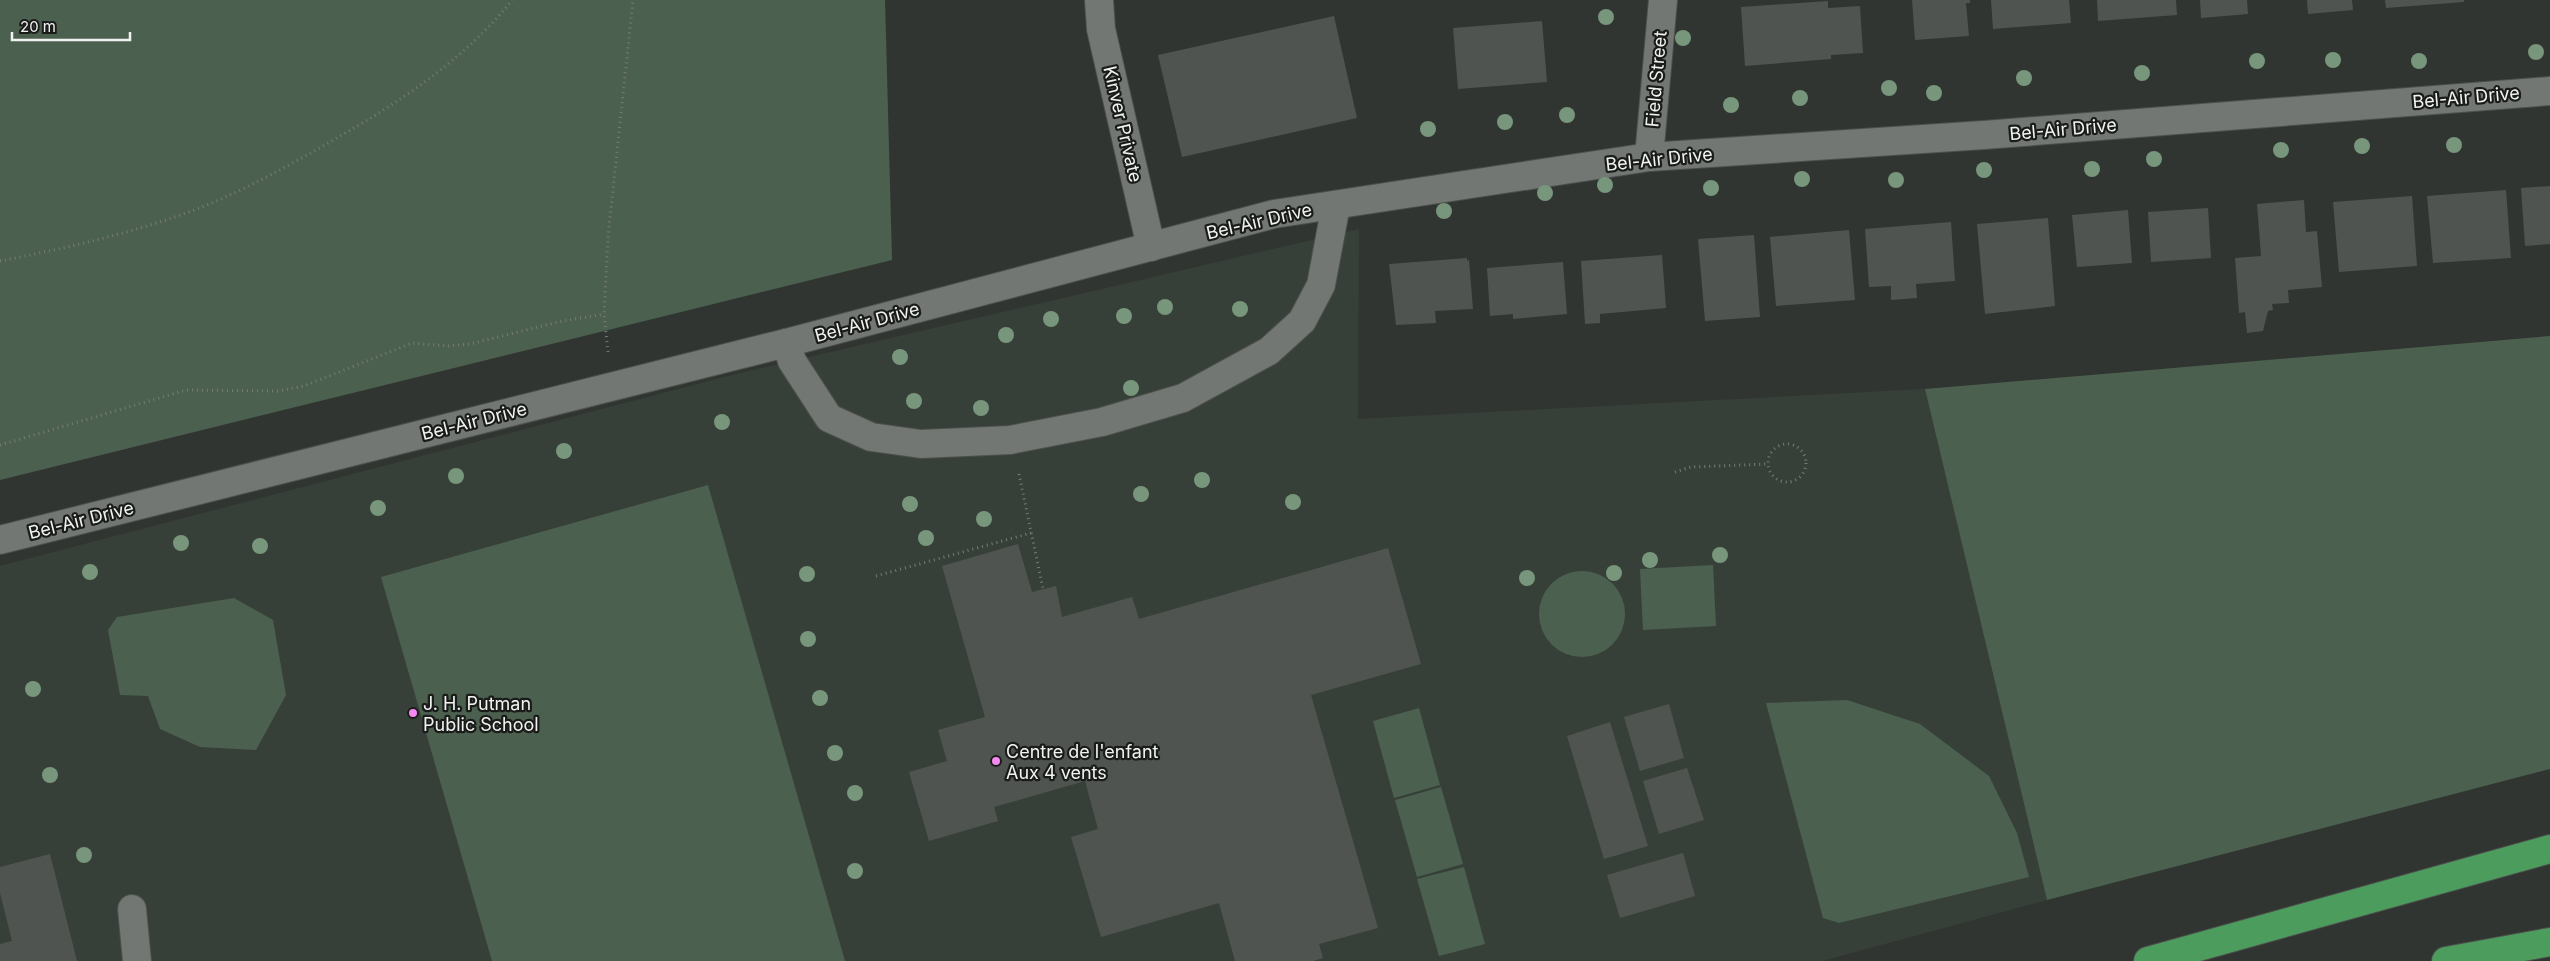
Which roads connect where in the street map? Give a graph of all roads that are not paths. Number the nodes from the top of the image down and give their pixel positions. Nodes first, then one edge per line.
1 (1099, 0) edge
2 (1663, 0) edge
3 (2550, 91) edge
4 (1649, 157) junction
5 (1336, 205) junction
6 (1151, 246) junction
7 (786, 343) junction
8 (0, 540) edge
9 (2550, 849) edge
10 (132, 910) dead end
11 (2550, 942) edge
12 (137, 961) edge
13 (2148, 961) edge
14 (2446, 961) edge

1 - 6 street, Kinver Private
2 - 4 street, Field Street
3 - 4 street, Bel-Air Drive
4 - 5 street, Bel-Air Drive
5 - 6 street, Bel-Air Drive
5 - 7 street
6 - 7 street, Bel-Air Drive
7 - 8 street, Bel-Air Drive
9 - 13 highway
10 - 12 street
11 - 14 highway

